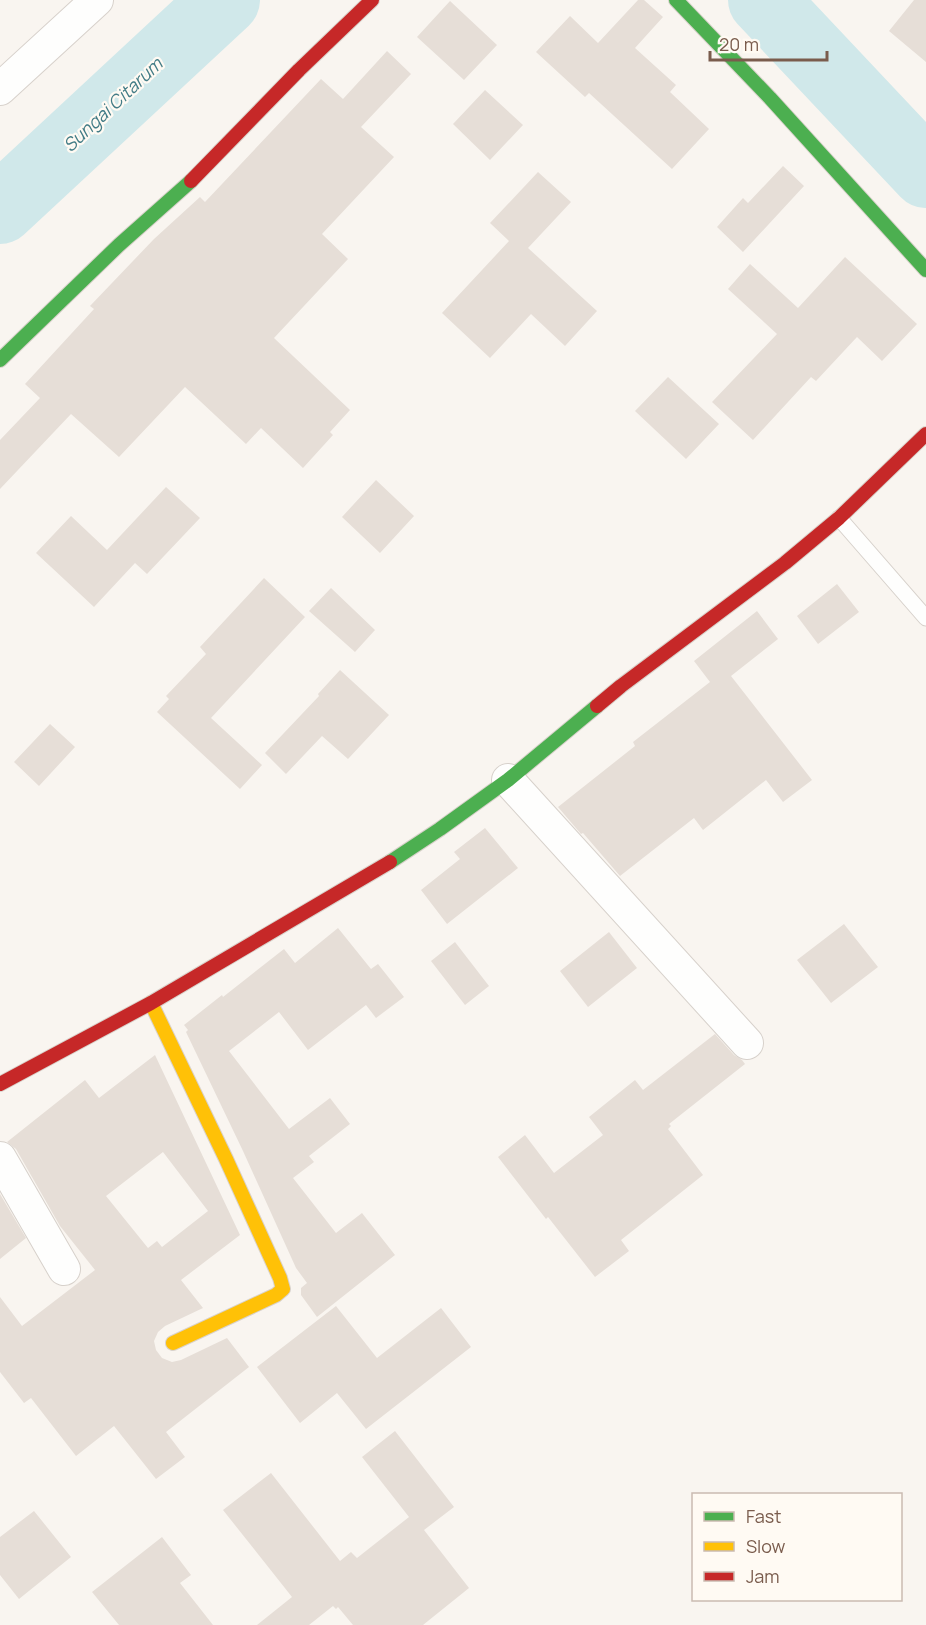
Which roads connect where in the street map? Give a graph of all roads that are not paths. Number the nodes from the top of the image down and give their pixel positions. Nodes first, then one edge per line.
1 (98, 0) edge
2 (372, 0) edge
3 (676, 0) edge
4 (0, 89) edge
5 (926, 270) edge
6 (0, 360) edge
7 (926, 435) edge
8 (839, 518) junction
9 (926, 618) edge
10 (508, 780) junction
11 (151, 1003) junction
12 (747, 1043) dead end
13 (0, 1084) edge
14 (0, 1158) edge
15 (64, 1269) dead end
16 (173, 1343) dead end

1 - 4 street
2 - 6 street
3 - 5 street
7 - 8 street
8 - 9 lane
8 - 10 street
10 - 11 street
10 - 12 street
11 - 13 street
11 - 16 street
14 - 15 street

